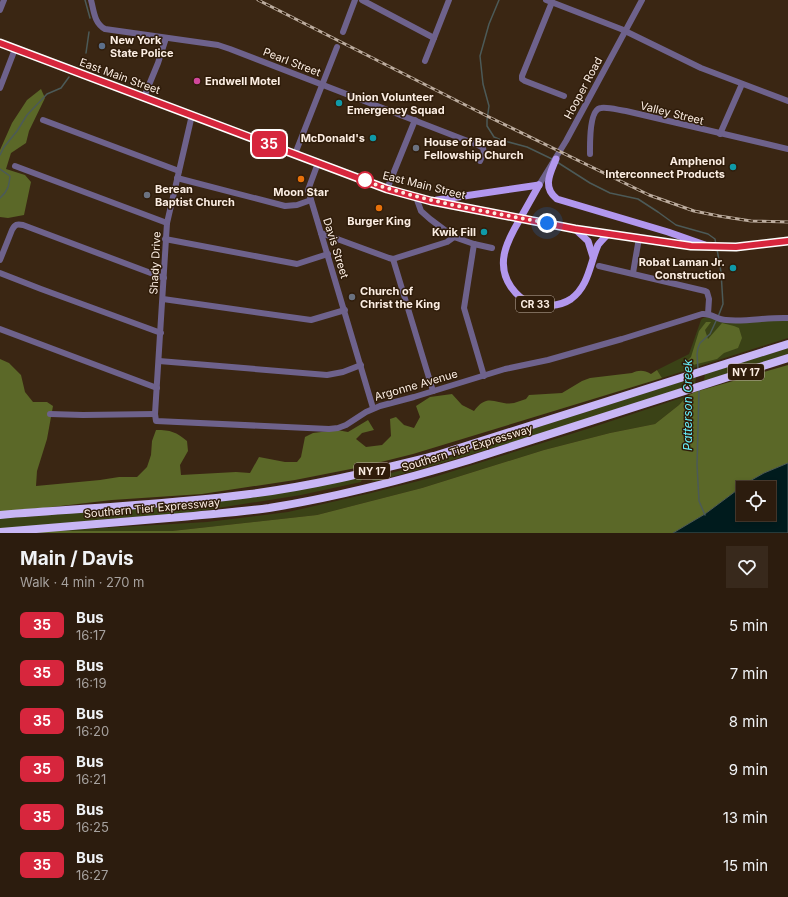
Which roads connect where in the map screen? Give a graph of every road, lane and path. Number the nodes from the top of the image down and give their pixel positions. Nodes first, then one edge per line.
1 (4, 0) edge
2 (91, 0) edge
3 (355, 0) edge
4 (362, 0) edge
5 (449, 0) edge
6 (642, 0) edge
7 (549, 1) edge
8 (0, 10) edge
9 (343, 32) dead end
10 (625, 32) junction
11 (166, 38) junction
12 (434, 38) junction
13 (0, 43) edge
14 (337, 47) dead end
15 (15, 49) junction
16 (425, 61) dead end
17 (323, 84) junction
18 (742, 84) junction
19 (0, 88) edge
20 (564, 96) dead end
21 (144, 97) junction
22 (788, 101) edge
23 (192, 115) junction
24 (43, 120) dead end
25 (415, 120) junction
26 (720, 134) junction
27 (788, 150) edge
28 (295, 154) junction
29 (590, 154) dead end
30 (556, 159) joint
31 (480, 161) dead end
32 (318, 163) junction
33 (15, 166) dead end
34 (179, 171) junction
35 (548, 175) junction
36 (177, 178) junction
37 (539, 184) junction
38 (387, 189) junction
39 (416, 197) junction
40 (311, 200) junction
41 (431, 201) junction
42 (167, 223) junction
43 (575, 229) junction
44 (322, 233) junction
45 (608, 234) junction
46 (454, 237) junction
47 (639, 238) junction
48 (165, 239) junction
49 (788, 241) edge
50 (474, 244) junction
51 (710, 247) junction
52 (492, 248) dead end
53 (328, 254) junction
54 (593, 257) junction
55 (393, 259) junction
56 (0, 260) edge
57 (599, 266) dead end
58 (0, 273) edge
59 (633, 273) junction
60 (164, 278) junction
61 (163, 299) junction
62 (345, 310) junction
63 (708, 314) junction
64 (788, 318) edge
65 (0, 329) edge
66 (161, 333) junction
67 (788, 344) edge
68 (788, 358) edge
69 (159, 360) junction
70 (361, 365) junction
71 (484, 376) junction
72 (157, 388) junction
73 (433, 391) junction
74 (374, 408) junction
75 (50, 414) dead end
76 (155, 414) junction
77 (0, 515) edge
78 (0, 532) edge

1 - 8 street
2 - 11 street, Pearl Street
3 - 9 street
4 - 12 street
5 - 12 street
6 - 10 street, Hooper Road
7 - 10 street
7 - 20 street
10 - 18 street
10 - 30 street, Hooper Road
11 - 17 street, Pearl Street
11 - 21 street
12 - 16 street
13 - 15 main road, East Main Street
14 - 17 street
15 - 19 street
15 - 21 main road, East Main Street
17 - 25 street, Pearl Street
17 - 28 street
18 - 22 street
18 - 26 street
21 - 23 main road, East Main Street
23 - 28 main road, East Main Street
23 - 34 street, Shady Drive
24 - 34 street
25 - 31 street, Pearl Street
25 - 38 street
26 - 27 street, Valley Street
26 - 29 street, Valley Street
28 - 32 main road, East Main Street
30 - 35 main road
32 - 38 main road, East Main Street
32 - 40 street, Davis Street
33 - 42 street
34 - 36 street, Shady Drive
35 - 37 street
35 - 51 main road
36 - 40 street
36 - 42 street, Shady Drive
37 - 41 main road
37 - 54 main road, CR 33
38 - 39 main road, East Main Street
39 - 41 main road, East Main Street
39 - 46 street
40 - 44 street, Davis Street
41 - 43 main road, East Main Street
42 - 48 street, Shady Drive
43 - 45 main road, East Main Street
43 - 54 main road
44 - 53 street, Davis Street
44 - 55 street
45 - 47 main road, East Main Street
45 - 54 main road, CR 33
46 - 50 street
46 - 55 street
47 - 51 main road, East Main Street
47 - 59 street
48 - 53 street
48 - 60 street, Shady Drive
49 - 51 main road, East Main Street
50 - 52 street
50 - 71 street
53 - 62 street, Davis Street
55 - 73 street
56 - 60 street
57 - 59 street
58 - 66 street
59 - 63 street
60 - 61 street, Shady Drive
61 - 62 street
61 - 66 street, Shady Drive
62 - 70 street, Davis Street
63 - 64 street, Argonne Avenue
63 - 71 street, Argonne Avenue
65 - 72 street
66 - 69 street, Shady Drive
67 - 77 highway, Southern Tier Expressway / NY 17
68 - 78 highway, Southern Tier Expressway / NY 17
69 - 70 street
69 - 72 street, Shady Drive
70 - 74 street, Davis Street
71 - 73 street, Argonne Avenue
72 - 76 street, Shady Drive
73 - 74 street, Argonne Avenue
74 - 76 street, Argonne Avenue
75 - 76 street, Argonne Avenue

